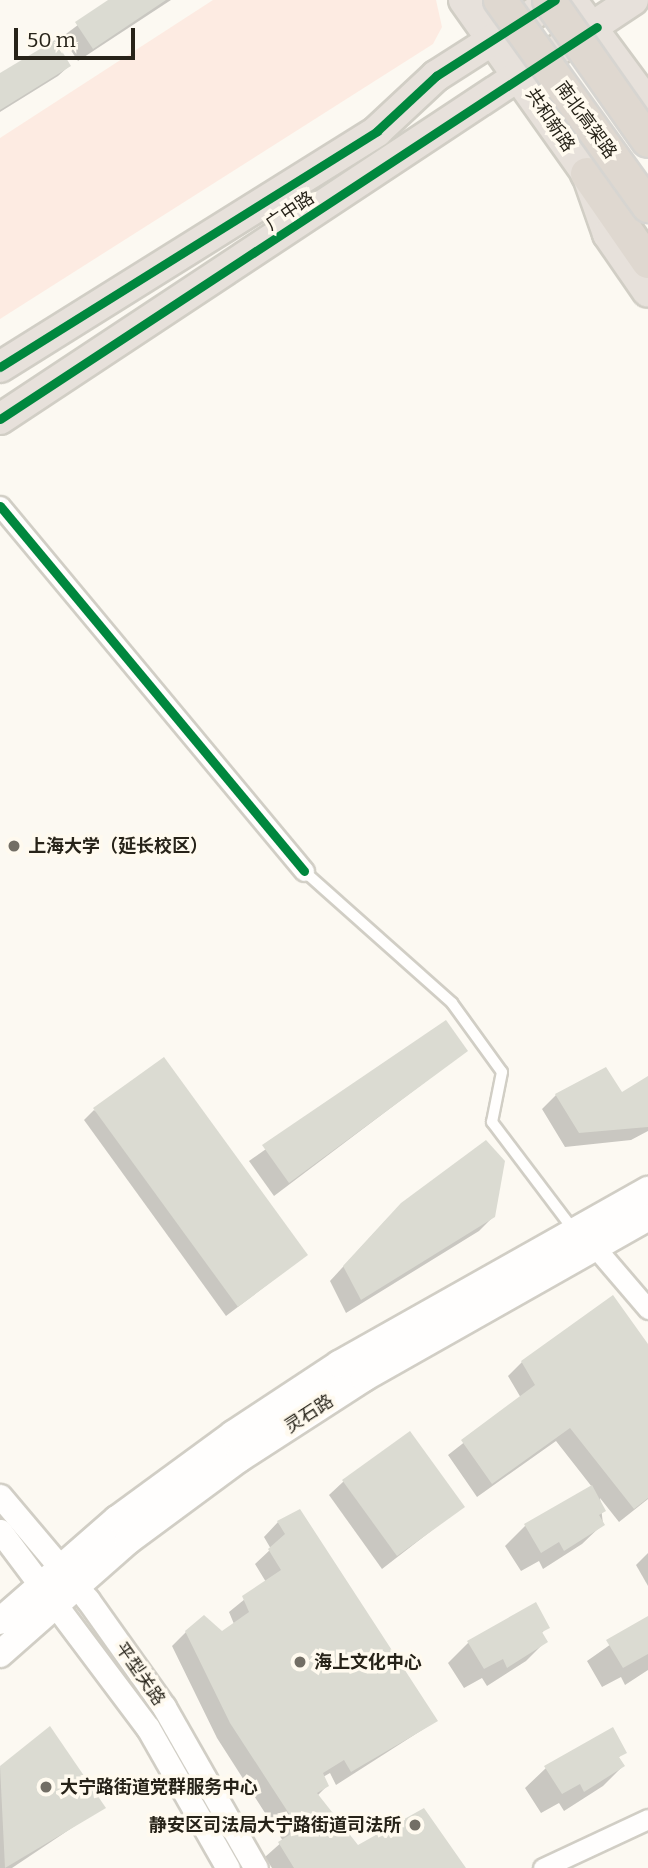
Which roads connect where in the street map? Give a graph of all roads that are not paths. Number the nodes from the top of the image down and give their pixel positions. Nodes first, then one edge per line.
1 (464, 0) edge
2 (500, 0) edge
3 (549, 0) edge
4 (555, 0) edge
5 (571, 0) edge
6 (633, 0) edge
7 (597, 27) junction
8 (493, 41) junction
9 (520, 76) junction
10 (648, 104) edge
11 (648, 141) edge
12 (587, 174) junction
13 (648, 206) edge
14 (648, 237) edge
15 (648, 262) edge
16 (648, 292) edge
17 (0, 367) edge
18 (0, 419) edge
19 (0, 506) edge
20 (304, 872) joint
21 (648, 1189) edge
22 (648, 1217) edge
23 (584, 1238) junction
24 (648, 1309) edge
25 (0, 1496) edge
26 (0, 1531) edge
27 (59, 1584) junction
28 (0, 1621) edge
29 (0, 1654) edge
30 (648, 1819) edge
31 (228, 1868) edge
32 (256, 1868) edge
33 (543, 1868) edge

1 - 8 main road, 共和新路
2 - 13 highway, 南北高架路, bridge
3 - 11 highway, bridge
4 - 8 main road, 广中路
5 - 7 main road
6 - 7 main road, 广中路
7 - 9 main road, 广中路
7 - 10 main road
8 - 9 main road, 共和新路
8 - 17 main road, 广中路
9 - 12 main road, 共和新路
9 - 18 main road, 广中路
12 - 14 main road, 共和新路
12 - 15 highway
12 - 16 main road, 共和新路
19 - 20 street
20 - 23 lane
21 - 23 main road, 灵石路
22 - 23 main road, 灵石路
23 - 24 street
23 - 27 main road, 灵石路
25 - 27 street, 平型关路
26 - 27 street, 平型关路
27 - 28 main road, 灵石路
27 - 29 main road, 灵石路
27 - 31 street, 平型关路
27 - 32 street, 平型关路
30 - 33 street

